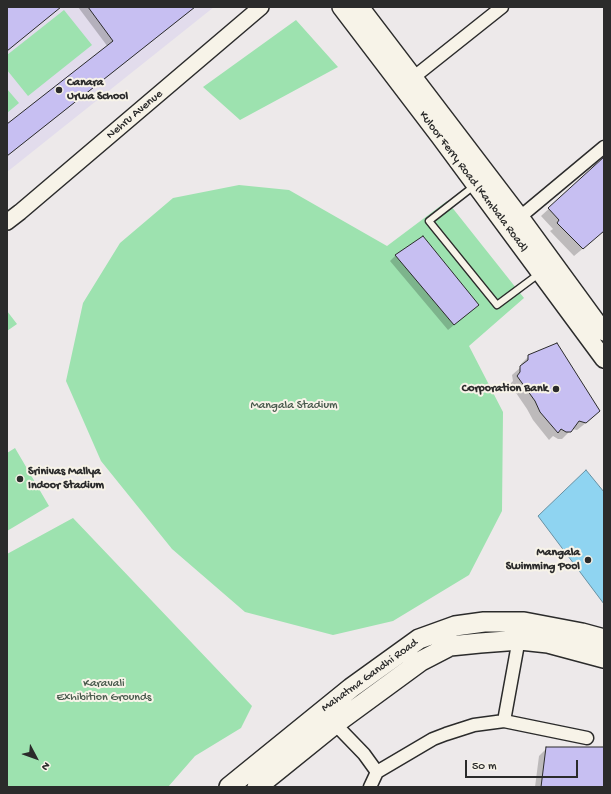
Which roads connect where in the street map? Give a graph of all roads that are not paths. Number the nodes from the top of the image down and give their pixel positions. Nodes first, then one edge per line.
1 (261, 7) edge
2 (341, 7) edge
3 (360, 7) edge
4 (502, 7) edge
5 (414, 76) junction
6 (604, 148) edge
7 (475, 185) junction
8 (520, 217) junction
9 (7, 222) edge
10 (540, 273) junction
11 (604, 332) edge
12 (604, 359) edge
13 (521, 631) junction
14 (604, 639) edge
15 (604, 658) edge
16 (504, 720) junction
17 (335, 724) junction
18 (587, 738) dead end
19 (377, 772) junction
20 (229, 787) edge
21 (257, 787) edge
22 (370, 787) edge

1 - 9 street, Nehru Avenue
2 - 7 main road, Kuloor Ferry Road (Kambala Road)
3 - 5 main road, Kuloor Ferry Road (Kambala Road)
4 - 5 street
5 - 8 main road, Kuloor Ferry Road (Kambala Road)
6 - 8 street
7 - 10 main road, Kuloor Ferry Road (Kambala Road)
7 - 10 lane
8 - 11 main road, Kuloor Ferry Road (Kambala Road)
10 - 12 main road, Kuloor Ferry Road (Kambala Road)
13 - 14 main road, Mahatma Gandhi Road
13 - 15 main road, Mahatma Gandhi Road
13 - 16 street
13 - 17 main road, Mahatma Gandhi Road
13 - 20 main road, Mahatma Gandhi Road
16 - 18 street
16 - 19 street
17 - 19 street
17 - 21 main road, Mahatma Gandhi Road
19 - 22 street

